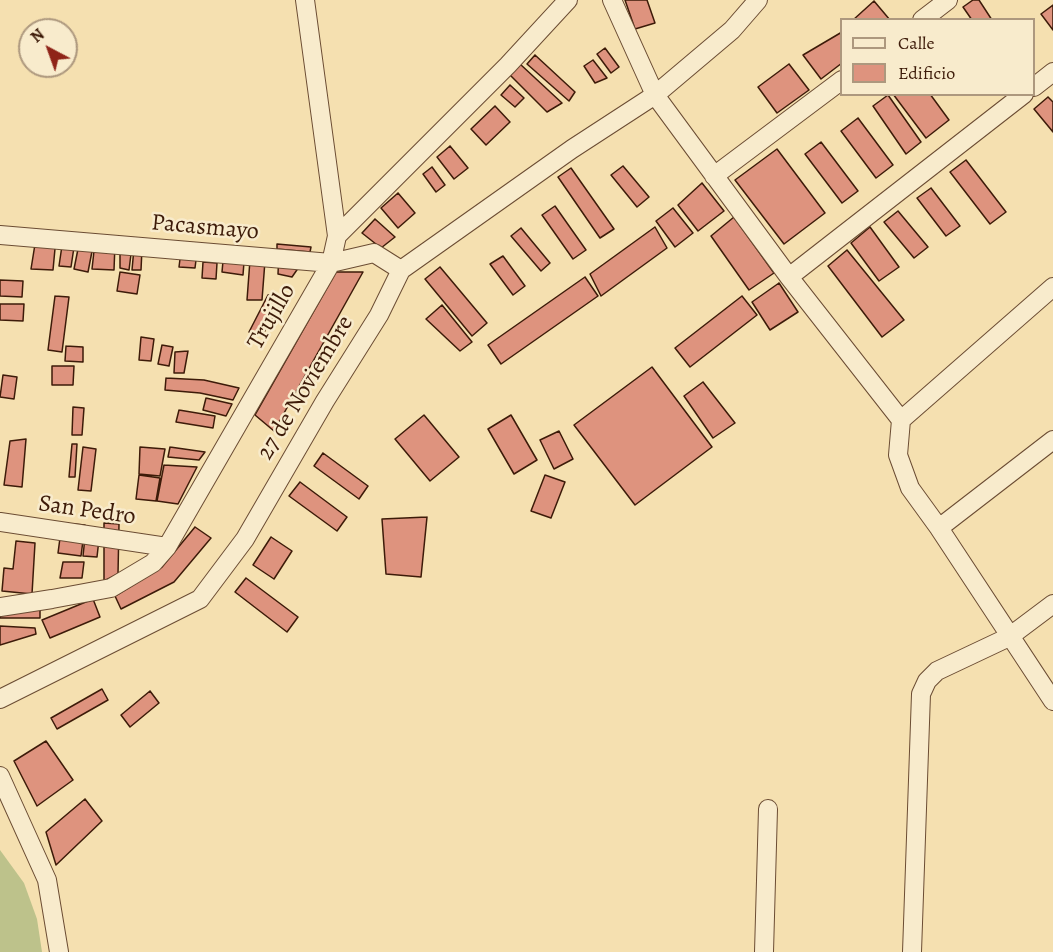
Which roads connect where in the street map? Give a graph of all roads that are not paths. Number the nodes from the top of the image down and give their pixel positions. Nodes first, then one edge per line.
1 (305, 0) edge
2 (568, 0) edge
3 (612, 0) edge
4 (758, 0) edge
5 (948, 0) edge
6 (925, 18) edge
7 (1053, 72) edge
8 (840, 82) edge
9 (1035, 86) edge
10 (655, 95) junction
11 (1021, 96) edge
12 (714, 176) junction
13 (0, 235) edge
14 (337, 236) junction
15 (331, 263) junction
16 (401, 270) junction
17 (789, 277) junction
18 (1053, 287) edge
19 (901, 420) junction
20 (1053, 440) edge
21 (0, 522) edge
22 (939, 528) junction
23 (167, 547) junction
24 (1053, 604) edge
25 (0, 607) edge
26 (1009, 637) junction
27 (0, 699) edge
28 (1053, 701) edge
29 (0, 776) edge
30 (768, 809) dead end
31 (58, 952) edge
32 (764, 952) edge
33 (912, 952) edge

1 - 14 street
2 - 14 street
3 - 10 street
4 - 10 street, 27 de Noviembre
5 - 6 street
7 - 9 street
8 - 12 street
10 - 12 street
10 - 16 street, 27 de Noviembre
11 - 17 street
12 - 17 street
13 - 15 street, Pacasmayo
14 - 15 street, Trujillo
15 - 16 street, Pacasmayo
15 - 23 street, Trujillo
16 - 27 street, 27 de Noviembre
17 - 19 street
18 - 19 street
19 - 22 street
20 - 22 street
21 - 23 street, San Pedro
22 - 26 street
23 - 25 street, Trujillo
24 - 26 street
26 - 28 street
26 - 33 street
29 - 31 street
30 - 32 street

